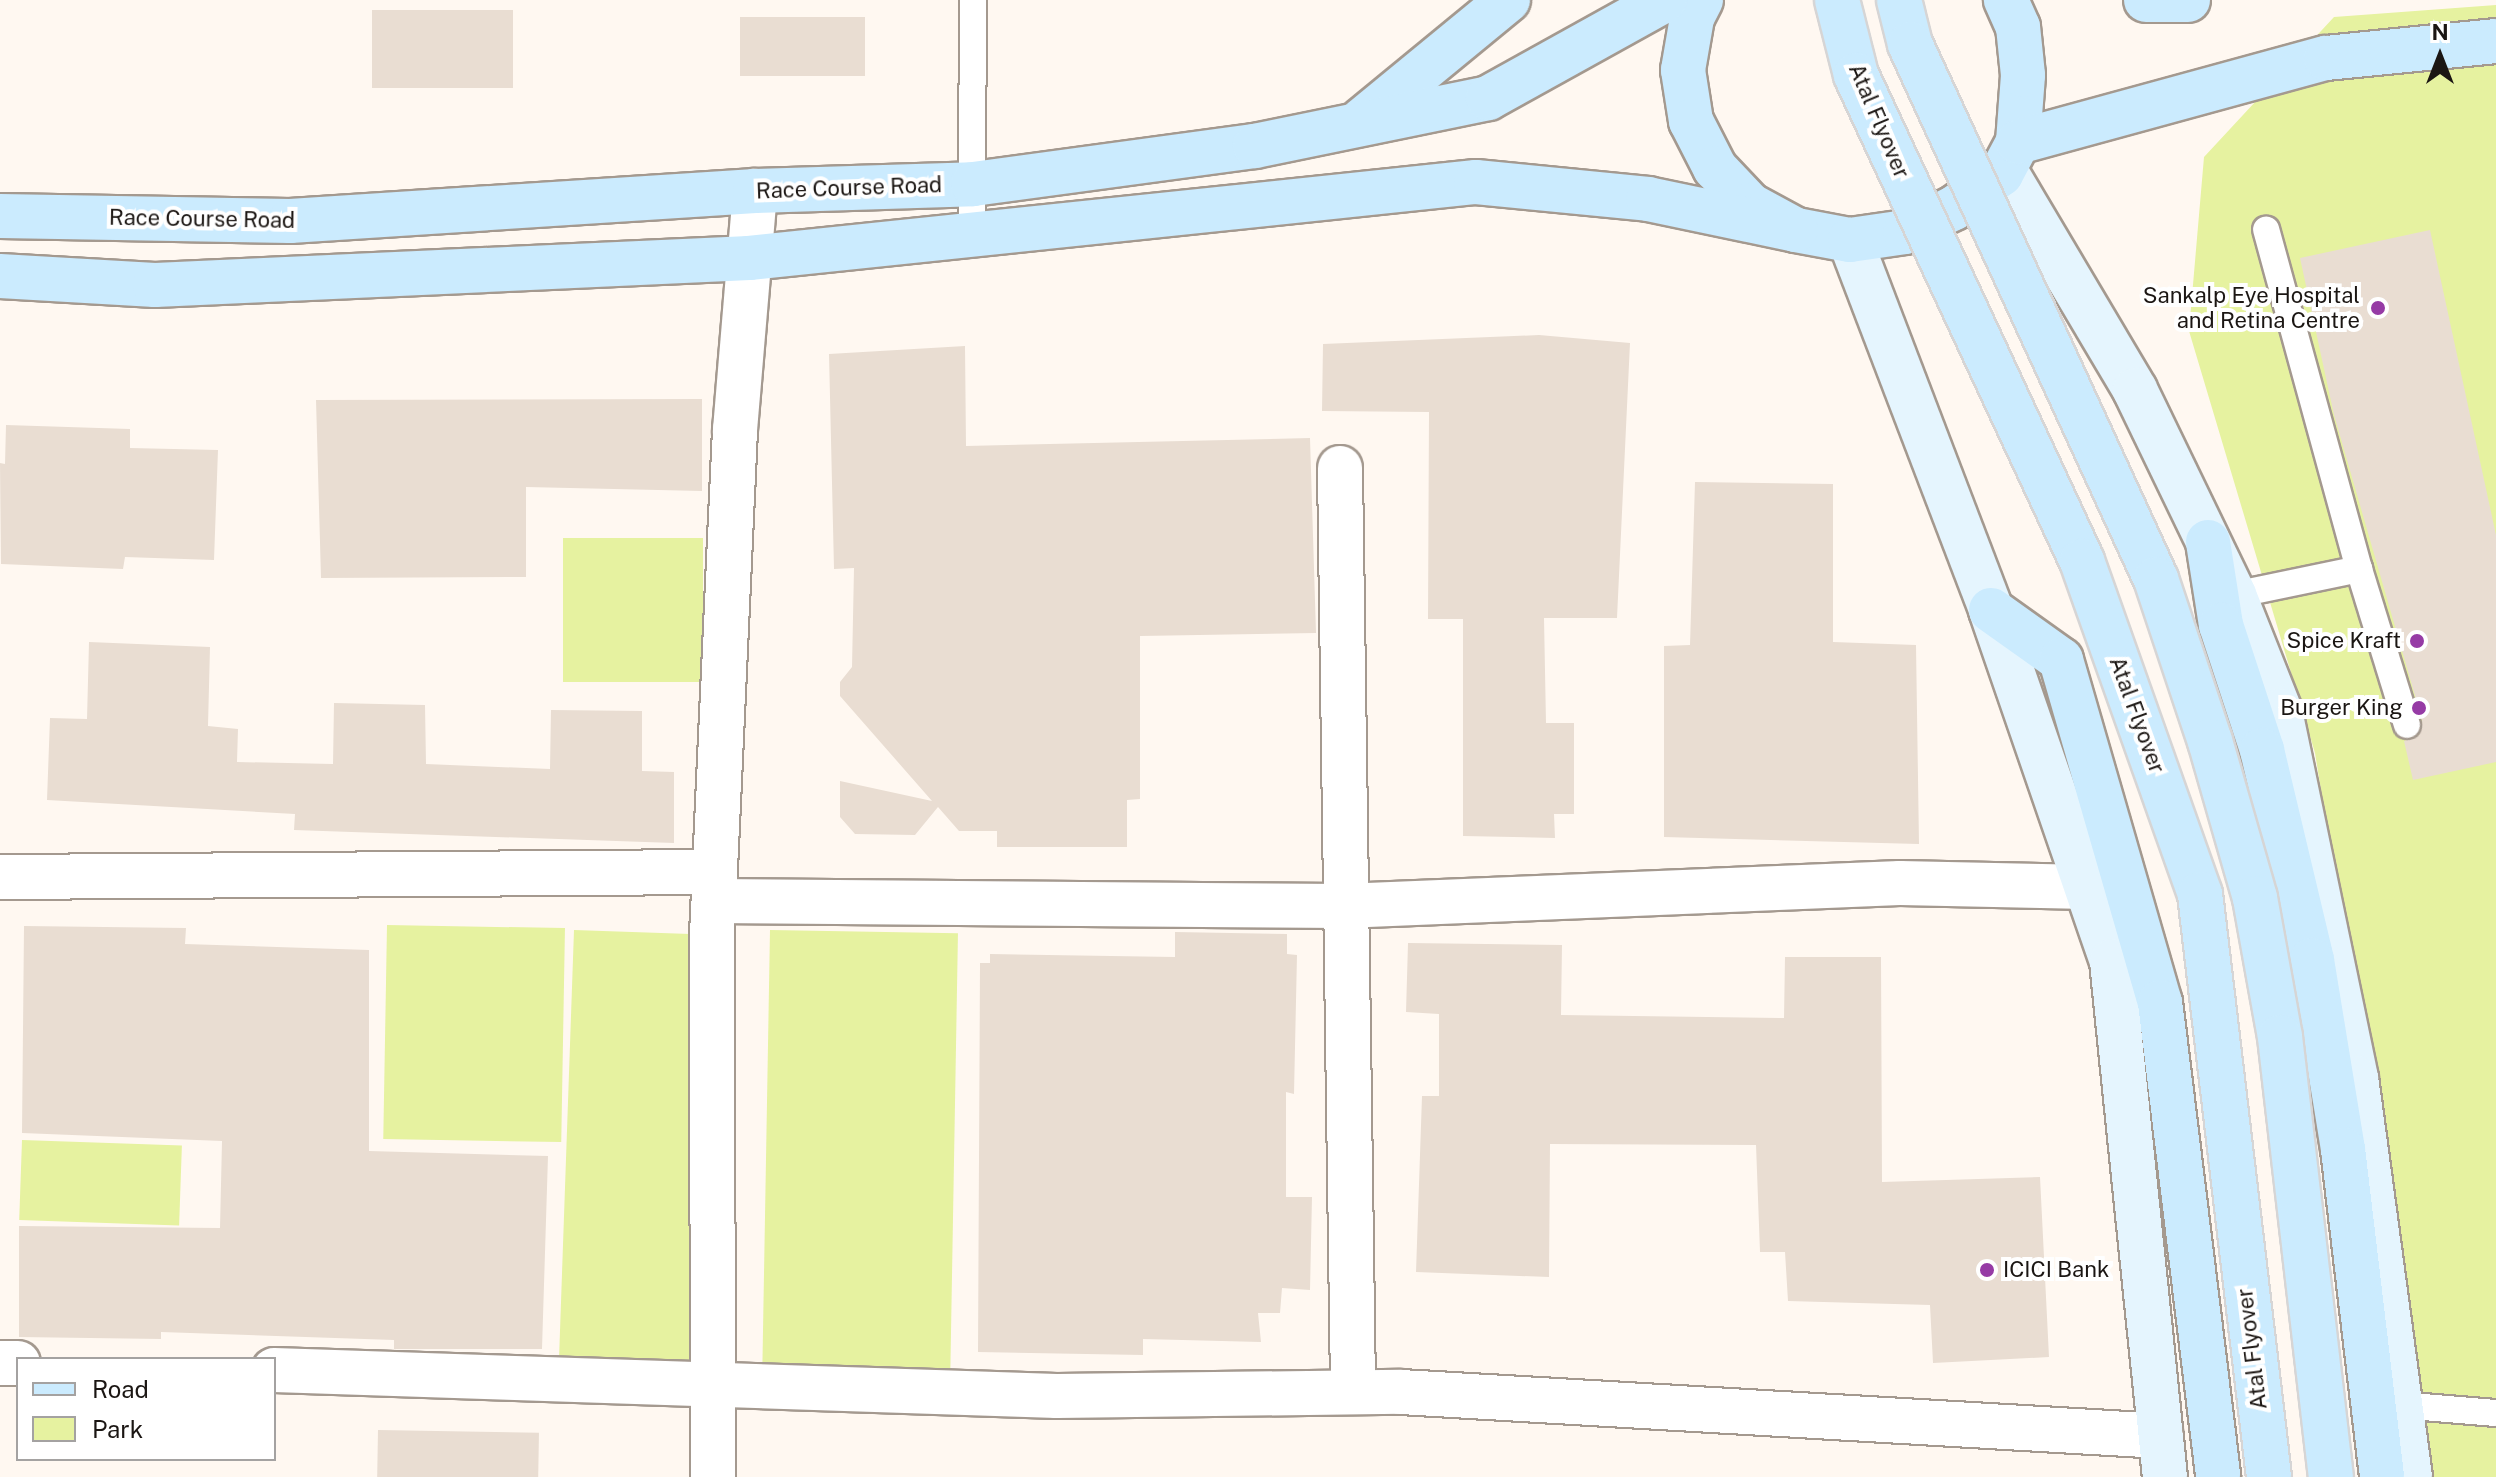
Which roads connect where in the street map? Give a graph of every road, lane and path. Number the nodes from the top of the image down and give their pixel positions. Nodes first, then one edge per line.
1 (973, 0) edge
2 (1508, 0) edge
3 (1665, 0) edge
4 (1701, 0) edge
5 (1837, 0) edge
6 (1899, 0) edge
7 (2006, 0) edge
8 (2146, 0) edge
9 (2188, 0) edge
10 (2496, 41) edge
11 (1357, 124) junction
12 (2011, 156) junction
13 (973, 184) junction
14 (755, 191) junction
15 (0, 216) edge
16 (2266, 229) dead end
17 (1796, 230) junction
18 (972, 234) junction
19 (1850, 240) junction
20 (749, 258) junction
21 (0, 276) edge
22 (1340, 468) dead end
23 (2208, 542) junction
24 (2359, 569) junction
25 (2234, 595) junction
26 (1991, 610) junction
27 (2407, 725) dead end
28 (0, 877) edge
29 (714, 886) junction
30 (2088, 887) junction
31 (1343, 906) junction
32 (276, 1370) edge
33 (714, 1381) junction
34 (1353, 1392) junction
35 (2400, 1405) junction
36 (2496, 1413) edge
37 (2163, 1456) edge
38 (713, 1477) edge
39 (2218, 1477) edge
40 (2269, 1477) edge
41 (2331, 1477) edge
42 (2382, 1477) edge
43 (2410, 1477) edge

1 - 13 lane
2 - 11 main road
3 - 11 main road, Race Course Road
4 - 17 main road
5 - 40 main road, Atal Flyover, bridge
6 - 41 main road, bridge
7 - 12 main road
8 - 9 main road
10 - 12 main road
11 - 13 main road, Race Course Road
12 - 19 main road
12 - 23 street
13 - 14 main road, Race Course Road
13 - 18 lane
14 - 15 main road, Race Course Road
14 - 20 street
16 - 24 lane
17 - 18 main road
17 - 19 main road
18 - 20 main road
19 - 26 street
20 - 21 main road
20 - 29 street
22 - 31 street
23 - 25 street
23 - 42 main road
24 - 25 lane
24 - 27 lane
25 - 35 street
26 - 30 street
26 - 39 main road
28 - 29 street
29 - 31 street
29 - 33 street
30 - 31 street
30 - 37 street
31 - 34 street
32 - 33 street
33 - 34 street
33 - 38 street
34 - 37 street
35 - 36 lane
35 - 43 street

